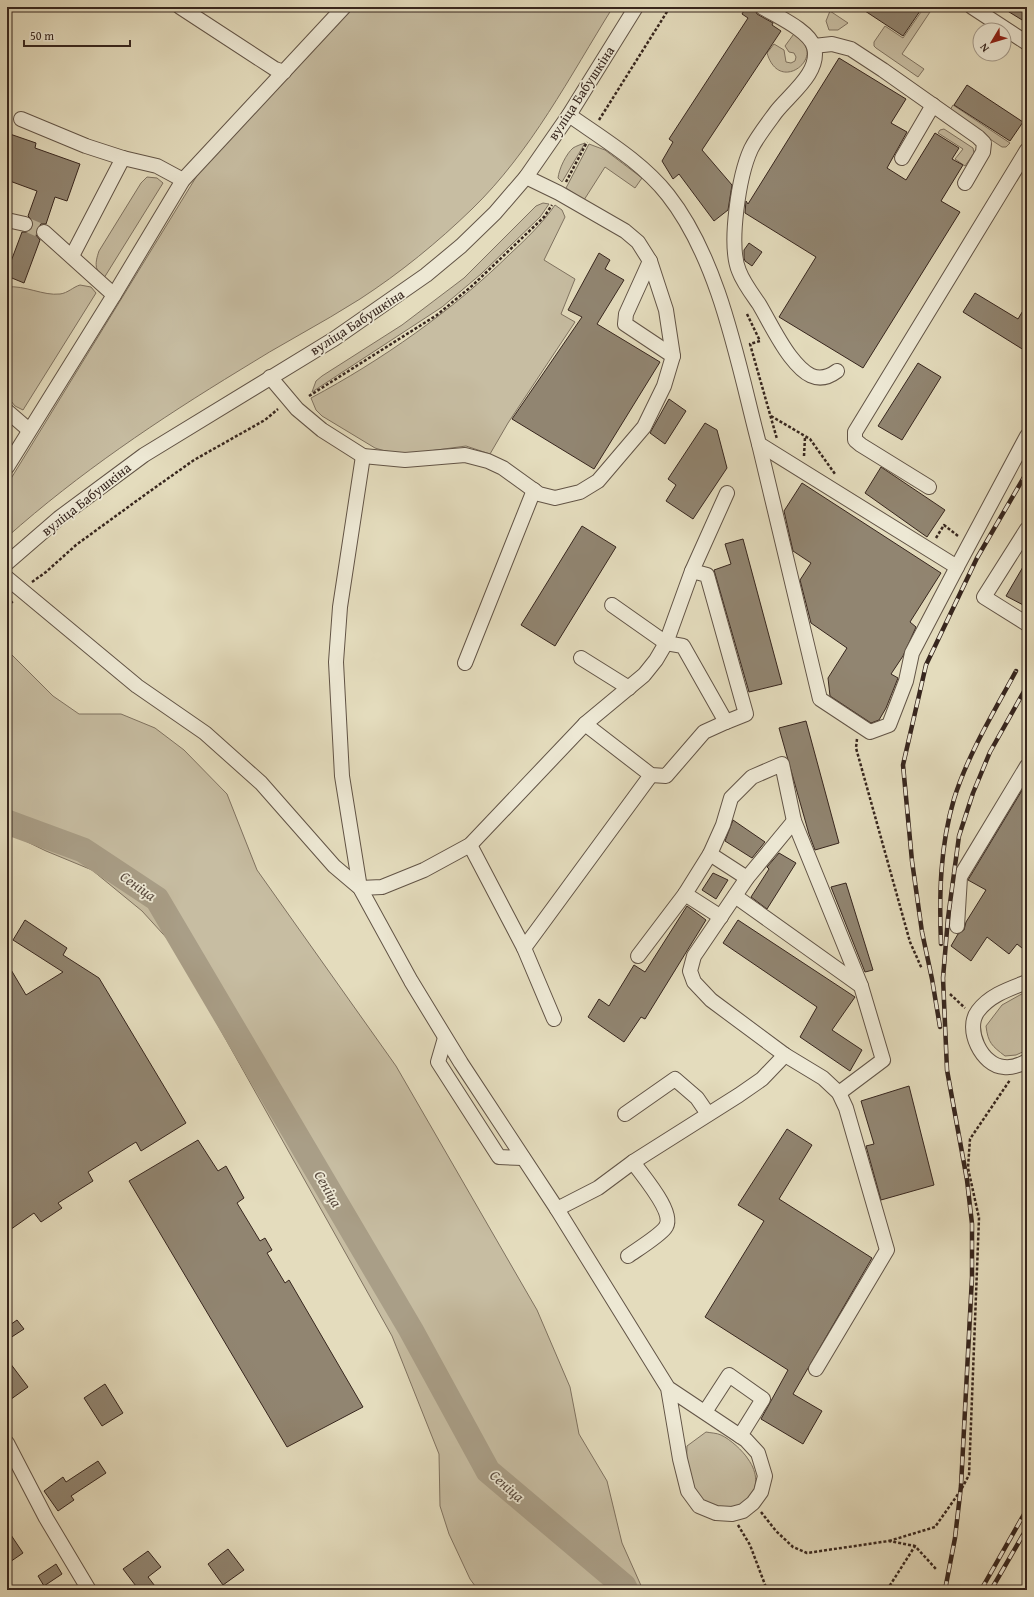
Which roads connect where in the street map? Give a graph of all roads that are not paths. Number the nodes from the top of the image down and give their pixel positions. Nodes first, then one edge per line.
1 (180, 7) edge
2 (344, 7) edge
3 (636, 7) edge
4 (762, 7) edge
5 (972, 7) edge
6 (1027, 43) edge
7 (814, 46) junction
8 (284, 72) junction
9 (933, 105) junction
10 (569, 115) junction
11 (21, 119) dead end
12 (1027, 150) edge
13 (123, 158) junction
14 (902, 158) dead end
15 (526, 177) junction
16 (183, 180) junction
17 (965, 184) dead end
18 (7, 220) edge
19 (25, 224) tunnel mouth
20 (44, 232) tunnel mouth
21 (72, 256) junction
22 (650, 261) junction
23 (114, 295) junction
24 (673, 356) junction
25 (837, 371) dead end
26 (270, 378) junction
27 (7, 411) edge
28 (29, 430) junction
29 (1027, 436) edge
30 (759, 444) junction
31 (363, 456) junction
32 (7, 467) edge
33 (929, 487) dead end
34 (534, 490) junction
35 (728, 494) dead end
36 (1027, 529) edge
37 (7, 563) edge
38 (957, 567) junction
39 (692, 571) junction
40 (7, 578) edge
41 (612, 605) dead end
42 (1027, 624) edge
43 (666, 643) junction
44 (581, 658) dead end
45 (465, 663) dead end
46 (629, 688) junction
47 (726, 722) junction
48 (585, 724) junction
49 (1027, 766) edge
50 (651, 775) junction
51 (794, 821) junction
52 (470, 845) junction
53 (710, 854) junction
54 (747, 878) junction
55 (360, 888) junction
56 (685, 894) junction
57 (735, 896) junction
58 (721, 917) junction
59 (957, 926) dead end
60 (524, 948) junction
61 (638, 956) dead end
62 (1027, 982) edge
63 (861, 986) junction
64 (554, 1019) dead end
65 (445, 1038) junction
66 (785, 1055) junction
67 (1023, 1063) edge
68 (839, 1093) junction
69 (625, 1114) dead end
70 (708, 1114) junction
71 (523, 1158) junction
72 (633, 1162) junction
73 (558, 1209) junction
74 (628, 1256) dead end
75 (816, 1369) dead end
76 (668, 1388) junction
77 (705, 1412) junction
78 (740, 1436) junction
79 (7, 1443) edge
80 (89, 1590) edge

1 - 8 street
2 - 8 street
3 - 10 street, вуліца Бабушкіна
4 - 7 street
5 - 6 street
7 - 9 street
7 - 25 street
8 - 16 street
9 - 14 street
9 - 17 street
10 - 15 street, вуліца Бабушкіна
10 - 30 street
11 - 13 street
12 - 33 street
13 - 16 street
13 - 21 street
15 - 22 street
15 - 26 street, вуліца Бабушкіна
16 - 23 street
18 - 19 street
20 - 21 street
21 - 23 street
22 - 24 street
22 - 24 street
23 - 28 street
24 - 34 street
26 - 31 street
26 - 37 street, вуліца Бабушкіна
27 - 28 street
28 - 32 street
29 - 38 street
30 - 38 street
30 - 38 street
31 - 34 street
31 - 55 street
34 - 45 street
35 - 39 street
36 - 42 street
39 - 43 street
39 - 47 street
40 - 55 street
41 - 43 street
43 - 46 street
43 - 47 street
44 - 46 street
46 - 48 street
47 - 50 street
48 - 50 street
48 - 52 street
49 - 59 street
50 - 60 street
51 - 53 street
51 - 54 street
51 - 63 street
52 - 55 street
52 - 60 street
53 - 54 street
53 - 56 street
54 - 57 street
55 - 65 street
56 - 58 street
56 - 61 street
57 - 58 street
57 - 63 street
58 - 66 street
60 - 64 street
62 - 67 street
63 - 68 street
65 - 71 street
65 - 71 street
66 - 68 street
66 - 70 street
68 - 75 street
69 - 70 street
70 - 72 street
71 - 73 street
72 - 73 street
72 - 74 street
73 - 76 street
76 - 77 street
76 - 78 street
77 - 78 street
77 - 78 street
79 - 80 street

